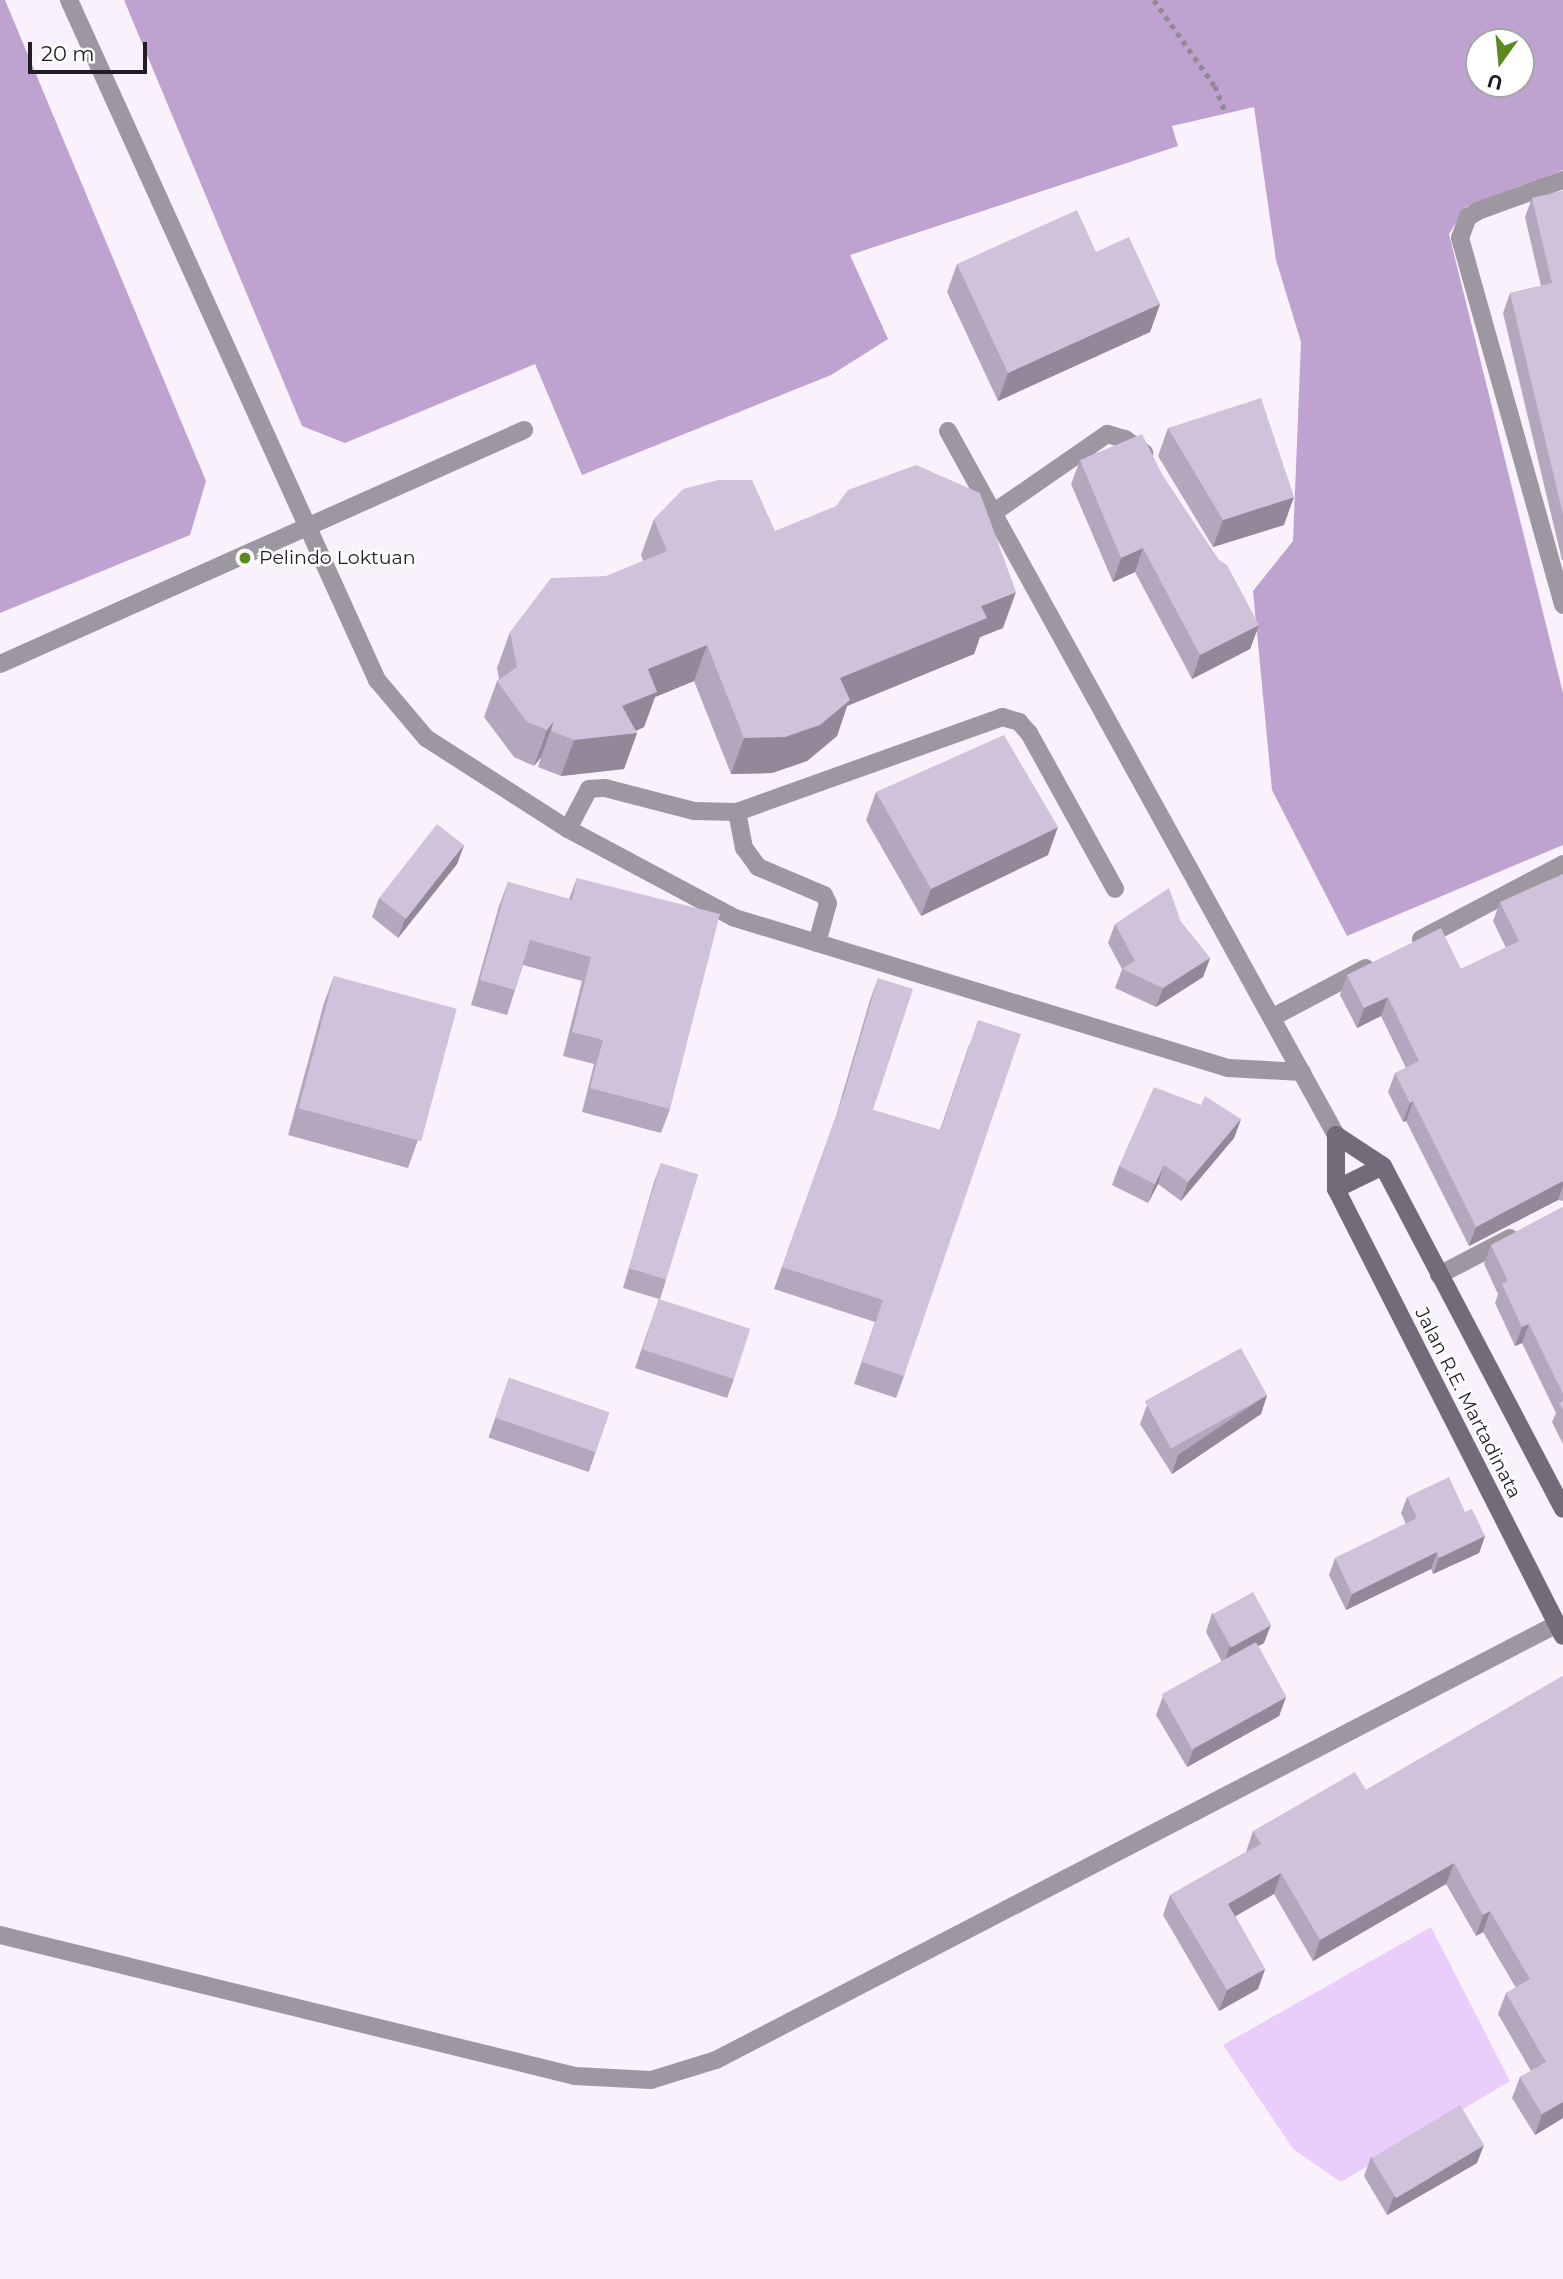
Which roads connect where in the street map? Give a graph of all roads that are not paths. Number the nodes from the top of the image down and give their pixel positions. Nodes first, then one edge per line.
1 (68, 0) edge
2 (1563, 180) edge
3 (524, 430) dead end
4 (948, 431) dead end
5 (1153, 471) edge
6 (993, 513) junction
7 (308, 527) junction
8 (1563, 605) edge
9 (0, 664) edge
10 (737, 813) junction
11 (568, 829) junction
12 (1563, 864) edge
13 (1115, 889) dead end
14 (817, 943) junction
15 (1401, 950) edge
16 (1377, 962) edge
17 (1273, 1017) junction
18 (1302, 1072) junction
19 (1336, 1135) junction
20 (1383, 1166) junction
21 (1336, 1189) junction
22 (1526, 1230) edge
23 (1439, 1275) junction
24 (1563, 1509) edge
25 (1560, 1630) edge
26 (0, 1935) edge

1 - 7 street
2 - 8 street
3 - 7 street
4 - 6 street
5 - 6 street
6 - 17 street
7 - 9 street
7 - 11 street
10 - 11 street
10 - 13 street
10 - 14 street
11 - 14 street
12 - 15 street
14 - 18 street
16 - 17 street
17 - 18 street
18 - 19 street
19 - 20 street
19 - 21 street
20 - 21 street
20 - 23 street, Jalan R.E. Martadinata
21 - 25 street, Jalan R.E. Martadinata
22 - 23 street
23 - 24 street, Jalan R.E. Martadinata
25 - 26 street

